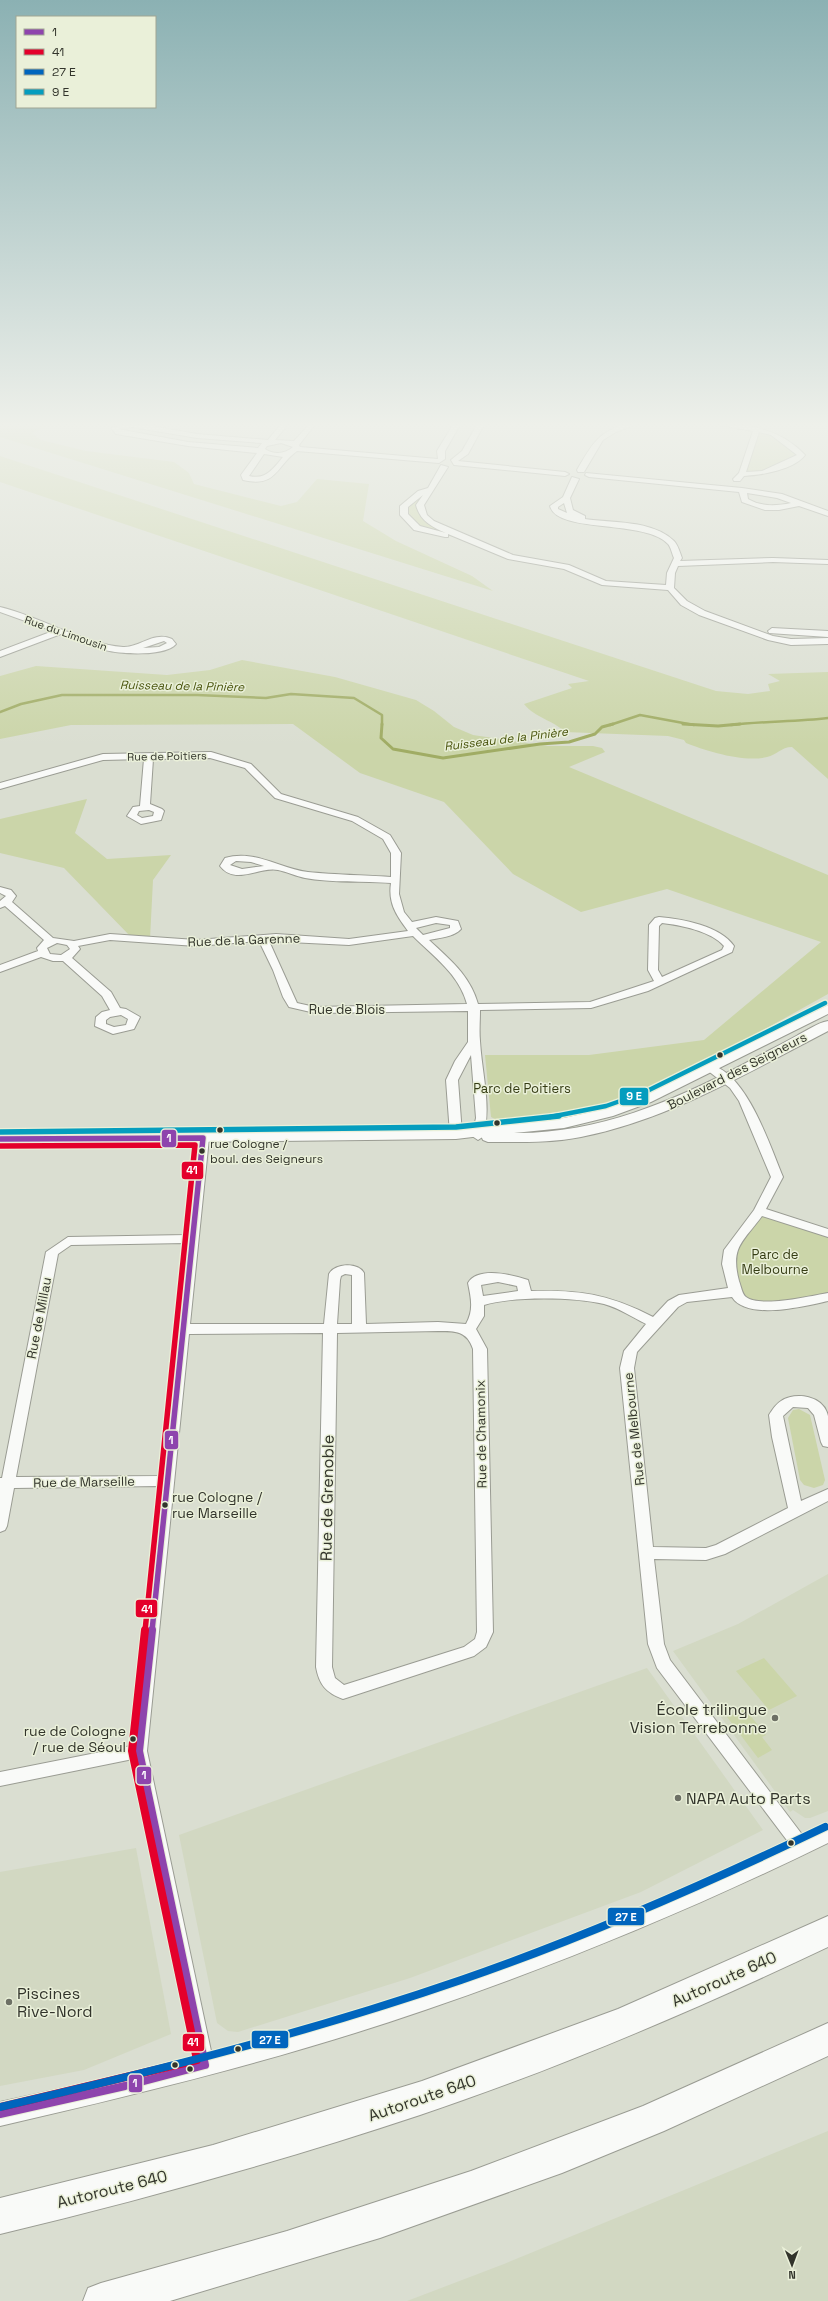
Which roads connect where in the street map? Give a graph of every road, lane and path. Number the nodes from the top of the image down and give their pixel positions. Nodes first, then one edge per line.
1 (425, 530) edge
2 (444, 530) edge
3 (635, 530) edge
4 (462, 538) junction
5 (828, 562) edge
6 (674, 564) junction
7 (670, 588) junction
8 (0, 609) edge
9 (739, 626) junction
10 (60, 632) junction
11 (828, 634) edge
12 (828, 641) edge
13 (134, 650) dead end
14 (0, 654) edge
15 (149, 757) junction
16 (0, 786) edge
17 (145, 807) dead end
18 (274, 867) dead end
19 (396, 880) junction
20 (0, 890) edge
21 (3, 904) edge
22 (416, 933) junction
23 (263, 939) junction
24 (51, 941) junction
25 (73, 944) junction
26 (42, 953) junction
27 (66, 957) junction
28 (0, 969) edge
29 (660, 982) junction
30 (474, 1008) junction
31 (828, 1009) edge
32 (116, 1011) dead end
33 (828, 1025) edge
34 (474, 1042) junction
35 (711, 1068) junction
36 (724, 1078) junction
37 (479, 1133) junction
38 (456, 1134) junction
39 (203, 1138) junction
40 (0, 1139) edge
41 (759, 1211) junction
42 (828, 1233) edge
43 (193, 1239) junction
44 (736, 1292) junction
45 (525, 1296) junction
46 (828, 1297) edge
47 (478, 1302) junction
48 (654, 1322) junction
49 (184, 1329) junction
50 (330, 1329) junction
51 (359, 1329) junction
52 (468, 1331) junction
53 (828, 1442) edge
54 (167, 1481) junction
55 (4, 1483) edge
56 (828, 1494) edge
57 (796, 1511) junction
58 (0, 1526) edge
59 (647, 1553) junction
60 (324, 1667) joint
61 (139, 1750) junction
62 (0, 1779) edge
63 (828, 1833) edge
64 (801, 1846) junction
65 (828, 1931) edge
66 (828, 2039) edge
67 (204, 2065) junction
68 (0, 2114) edge
69 (0, 2216) edge
70 (101, 2301) edge

1 - 4 street
2 - 4 street
3 - 6 street
4 - 7 street
5 - 6 street
6 - 7 street
7 - 9 street
8 - 10 street, Rue du Limousin
9 - 11 street
9 - 12 street
10 - 13 street, Rue du Limousin
10 - 14 street
15 - 16 street, Rue de Poitiers
15 - 17 street
15 - 19 street, Rue de Poitiers
18 - 19 street
19 - 22 street, Rue de Poitiers
20 - 21 street
21 - 24 street
22 - 23 street, Rue de la Garenne
22 - 30 street, Rue de Poitiers
23 - 25 street, Rue de la Garenne
23 - 30 street, Rue de Blois
24 - 25 street
24 - 26 street
25 - 27 street
26 - 27 street
26 - 28 street
27 - 32 street
29 - 29 street, Rue de Blois
29 - 30 street, Rue de Blois
30 - 34 street, Rue de Poitiers
31 - 35 street, Boulevard des Seigneurs
33 - 36 street, Boulevard des Seigneurs
34 - 37 street, Rue de Poitiers
34 - 38 street
35 - 36 street
35 - 37 street, Boulevard des Seigneurs
36 - 37 street, Boulevard des Seigneurs
36 - 41 street
37 - 38 street, Boulevard des Seigneurs
38 - 39 street, Boulevard des Seigneurs
39 - 40 street, Boulevard des Seigneurs
39 - 43 street
41 - 42 street
41 - 44 street
43 - 49 street
43 - 55 street, Rue de Millau
44 - 46 street
44 - 48 street, Rue de Melbourne
45 - 47 street
45 - 47 street
45 - 48 street
47 - 52 street
48 - 59 street, Rue de Melbourne
49 - 50 street
49 - 54 street
50 - 51 street
50 - 51 street, Rue de Grenoble
50 - 60 street, Rue de Grenoble
51 - 52 street
52 - 60 street, Rue de Chamonix
53 - 57 street
54 - 55 street, Rue de Marseille
54 - 61 street
55 - 58 street, Rue de Millau
56 - 57 street
57 - 59 street
59 - 64 street, Rue de Melbourne
61 - 62 street
61 - 67 street
63 - 64 street
64 - 67 street
65 - 69 highway, Autoroute 640
66 - 70 highway
67 - 68 street

